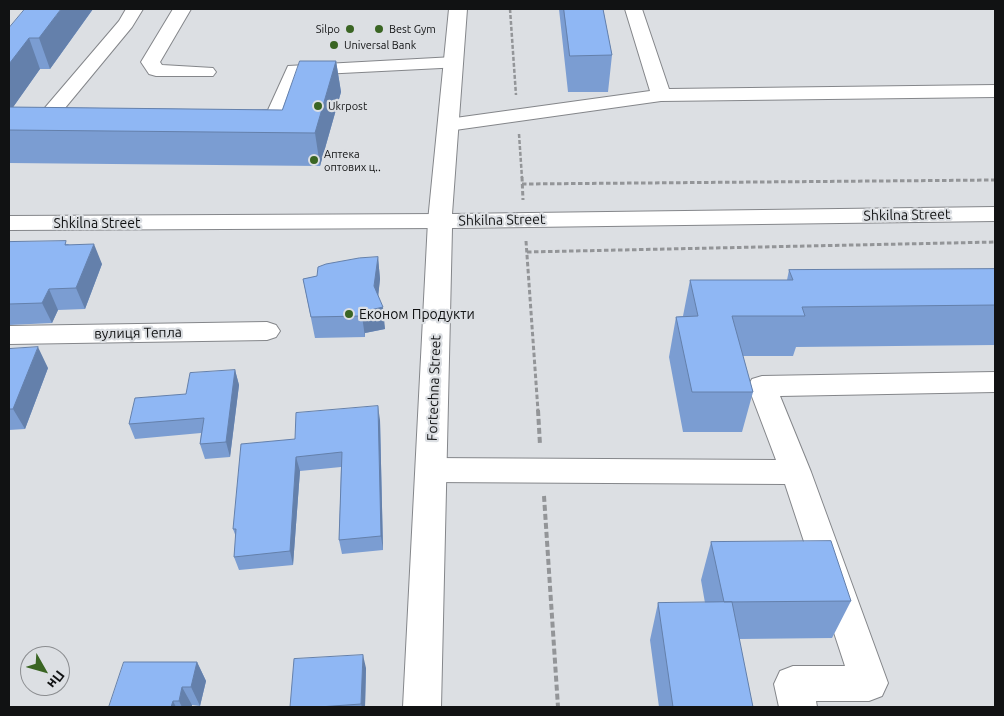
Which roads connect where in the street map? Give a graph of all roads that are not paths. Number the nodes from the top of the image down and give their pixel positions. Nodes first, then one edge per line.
1 (134, 9) edge
2 (182, 9) edge
3 (458, 9) edge
4 (634, 9) edge
5 (454, 62) junction
6 (206, 72) dead end
7 (995, 91) edge
8 (661, 95) junction
9 (99, 115) edge
10 (226, 116) edge
11 (448, 125) junction
12 (995, 214) edge
13 (440, 221) junction
14 (9, 224) edge
15 (267, 331) dead end
16 (9, 336) edge
17 (995, 382) edge
18 (431, 470) junction
19 (796, 472) junction
20 (422, 707) edge
21 (798, 707) edge

1 - 9 street
2 - 6 street
3 - 5 street, Fortechna Street
4 - 8 street
5 - 10 street
5 - 11 street, Fortechna Street
7 - 8 street
8 - 11 street
11 - 13 street, Fortechna Street
12 - 13 street, Shkilna Street
13 - 14 street, Shkilna Street
13 - 18 street, Fortechna Street
15 - 16 street, вулиця Тепла
17 - 19 street
18 - 19 street
18 - 20 street, Fortechna Street
19 - 21 street

